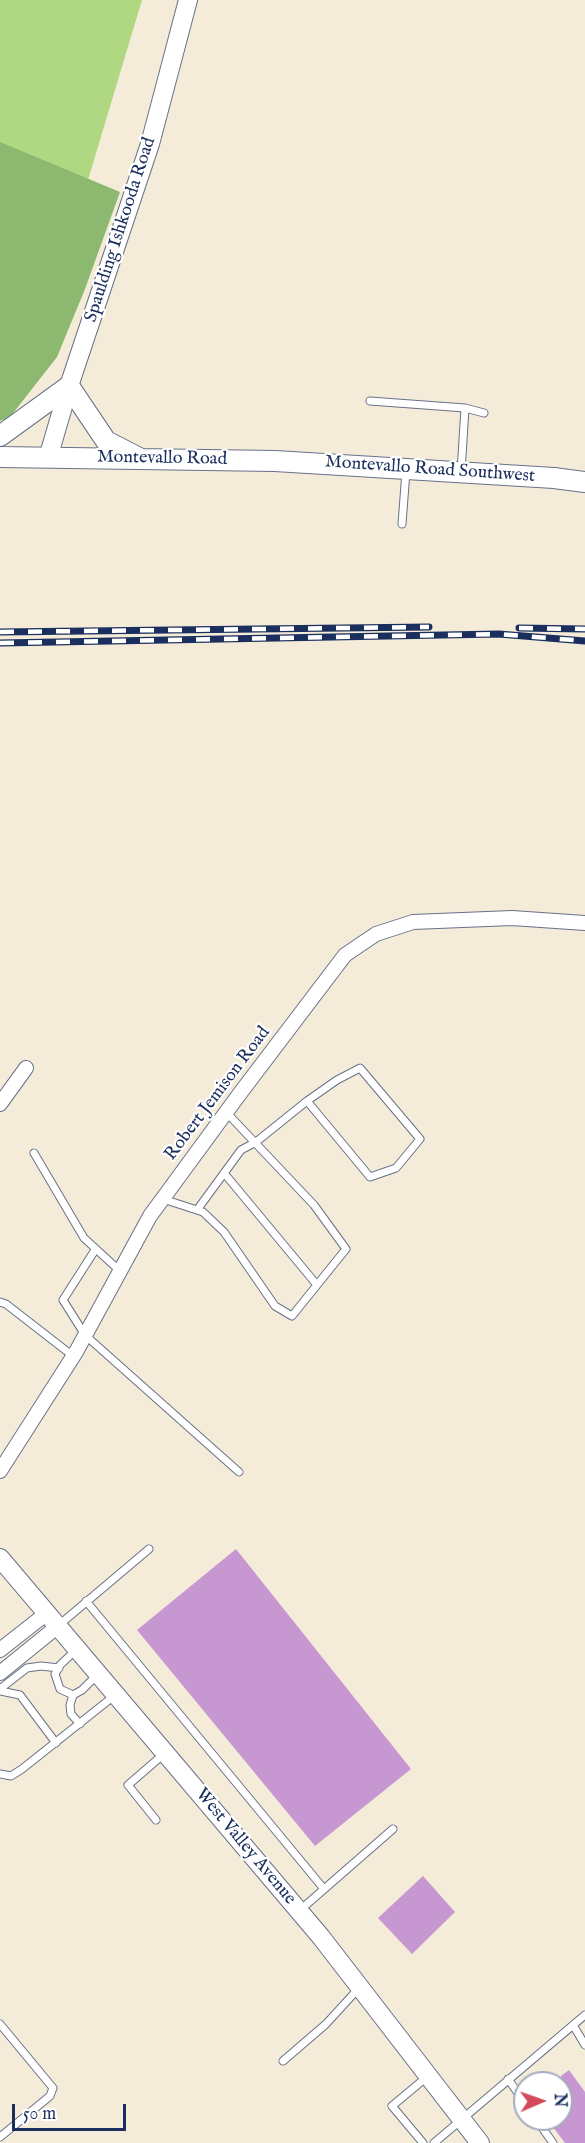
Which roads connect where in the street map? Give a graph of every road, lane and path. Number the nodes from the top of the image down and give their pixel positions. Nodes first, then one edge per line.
1 (188, 0) edge
2 (69, 386) junction
3 (370, 401) dead end
4 (465, 408) junction
5 (484, 413) dead end
6 (0, 436) edge
7 (0, 457) edge
8 (48, 458) junction
9 (141, 459) junction
10 (276, 461) joint
11 (407, 469) junction
12 (461, 472) junction
13 (585, 482) edge
14 (402, 524) dead end
15 (585, 922) edge
16 (26, 1068) dead end
17 (307, 1101) junction
18 (0, 1104) edge
19 (226, 1112) junction
20 (255, 1142) junction
21 (33, 1153) dead end
22 (224, 1173) junction
23 (163, 1198) junction
24 (197, 1210) junction
25 (95, 1250) junction
26 (120, 1271) junction
27 (317, 1285) junction
28 (0, 1302) edge
29 (85, 1335) junction
30 (73, 1356) junction
31 (0, 1472) edge
32 (239, 1472) dead end
33 (149, 1549) dead end
34 (1, 1562) edge
35 (86, 1601) junction
36 (52, 1620) junction
37 (77, 1649) junction
38 (0, 1650) edge
39 (58, 1668) junction
40 (0, 1673) edge
41 (98, 1674) junction
42 (0, 1690) edge
43 (73, 1695) junction
44 (115, 1695) junction
45 (80, 1724) junction
46 (56, 1743) junction
47 (165, 1753) junction
48 (0, 1774) edge
49 (156, 1820) dead end
50 (393, 1829) dead end
51 (324, 1889) junction
52 (299, 1911) junction
53 (360, 1987) junction
54 (585, 2015) edge
55 (0, 2024) edge
56 (573, 2025) junction
57 (585, 2046) edge
58 (283, 2061) dead end
59 (428, 2076) junction
60 (508, 2079) junction
61 (513, 2086) edge
62 (462, 2120) junction
63 (0, 2137) edge
64 (423, 2143) edge
65 (434, 2143) edge
66 (480, 2143) edge

1 - 2 street, Spaulding Ishkooda Road
2 - 6 main road
2 - 8 street, Spaulding Ishkooda Road
2 - 9 main road
3 - 4 lane
4 - 5 lane
4 - 12 lane
7 - 8 main road
8 - 9 main road, Montevallo Road
9 - 10 main road, Montevallo Road
10 - 11 main road, Montevallo Road Southwest
11 - 12 main road, Montevallo Road Southwest
11 - 14 lane
12 - 13 main road, Montevallo Road Southwest
15 - 19 street, Robert Jemison Road
16 - 18 street
17 - 17 lane
17 - 20 lane
19 - 20 lane
19 - 23 street, Robert Jemison Road
20 - 22 lane
20 - 27 lane
21 - 25 lane
22 - 24 lane
22 - 27 lane
23 - 24 lane
23 - 26 street, Robert Jemison Road
24 - 27 lane
25 - 26 lane
25 - 29 lane
26 - 29 street, Robert Jemison Road
28 - 30 lane
29 - 30 street, Robert Jemison Road
29 - 32 lane
30 - 31 street, Robert Jemison Road
33 - 35 lane
34 - 36 street, West Valley Avenue
35 - 36 lane
35 - 51 lane
36 - 37 street, West Valley Avenue
36 - 38 street
36 - 40 street
37 - 39 lane
37 - 41 street, West Valley Avenue
39 - 42 lane
39 - 43 lane
41 - 43 lane
41 - 44 street, West Valley Avenue
42 - 46 lane
43 - 45 lane
44 - 45 lane
44 - 47 street, West Valley Avenue
45 - 46 lane
46 - 48 lane
47 - 49 lane
47 - 52 street, West Valley Avenue
50 - 51 lane
51 - 52 lane
52 - 53 street, West Valley Avenue
53 - 58 lane
53 - 59 street, West Valley Avenue
54 - 56 lane
55 - 63 lane
56 - 57 lane
56 - 60 lane
59 - 62 street, West Valley Avenue
59 - 64 lane
60 - 61 lane
60 - 62 lane
62 - 65 lane
62 - 66 street, West Valley Avenue

